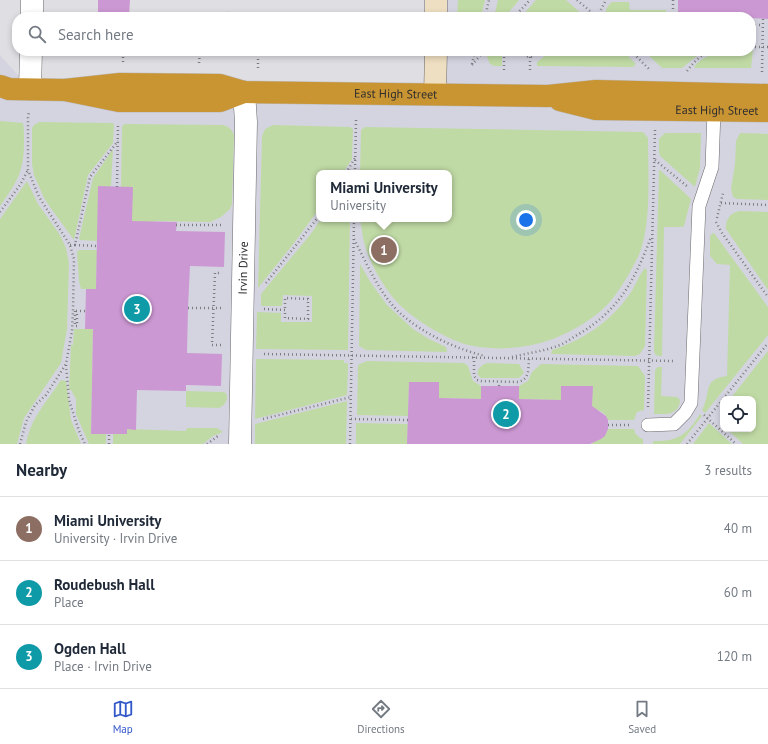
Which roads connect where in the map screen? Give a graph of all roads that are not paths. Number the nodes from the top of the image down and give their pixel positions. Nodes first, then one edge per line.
1 (32, 0) edge
2 (436, 0) edge
3 (32, 12) edge
4 (436, 12) edge
5 (31, 56) edge
6 (436, 56) edge
7 (3, 89) edge
8 (244, 92) junction
9 (435, 94) junction
10 (768, 95) edge
11 (548, 96) junction
12 (30, 99) junction
13 (714, 111) junction
14 (768, 111) edge
15 (648, 425) road end
16 (240, 444) edge

1 - 3 street
2 - 4 street
5 - 12 street
6 - 9 street
7 - 12 highway, East High Street
8 - 9 highway, East High Street
8 - 12 highway, East High Street
8 - 16 street, Irvin Drive
9 - 11 highway, East High Street
10 - 11 highway, East High Street
11 - 13 highway, East High Street
13 - 14 highway, East High Street
13 - 15 lane

